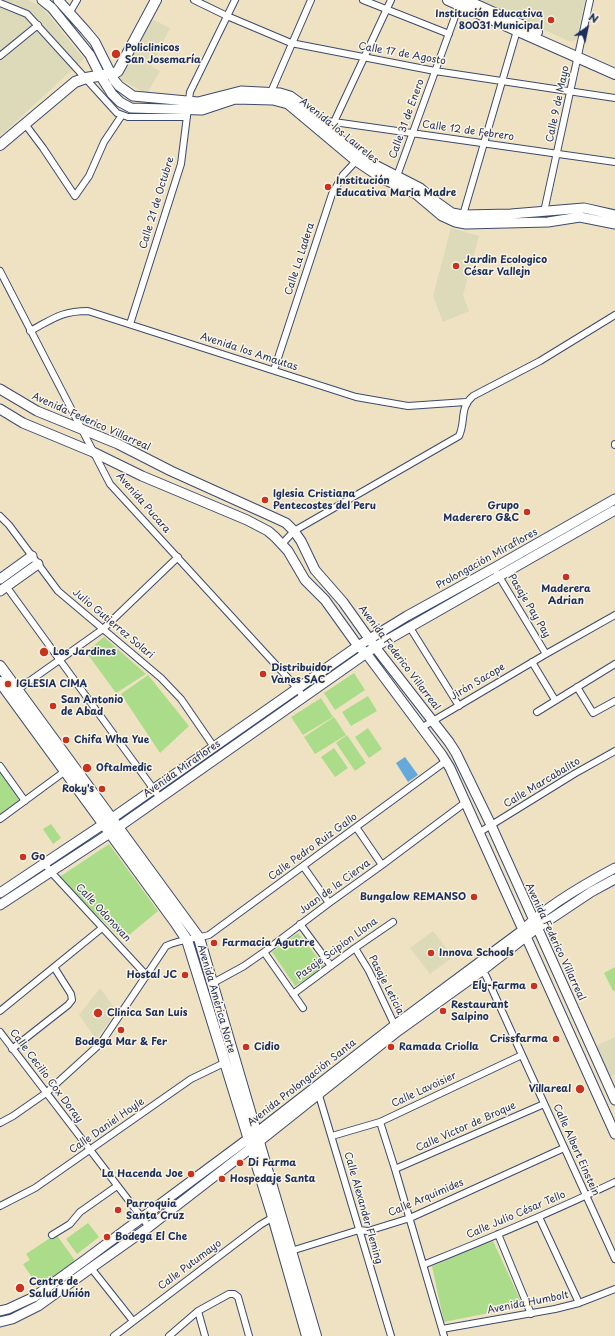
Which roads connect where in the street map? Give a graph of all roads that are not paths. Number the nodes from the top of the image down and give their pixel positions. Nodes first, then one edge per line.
1 (42, 0) edge
2 (58, 0) edge
3 (77, 0) edge
4 (156, 0) edge
5 (194, 0) edge
6 (235, 0) edge
7 (311, 0) edge
8 (363, 0) edge
9 (391, 0) edge
10 (448, 0) edge
11 (590, 0) edge
12 (462, 2) edge
13 (0, 3) edge
14 (386, 10) junction
15 (70, 12) junction
16 (228, 16) junction
17 (38, 25) junction
18 (518, 27) junction
19 (449, 34) junction
20 (291, 43) junction
21 (578, 54) junction
22 (0, 56) edge
23 (364, 57) junction
24 (615, 67) edge
25 (435, 71) junction
26 (112, 74) junction
27 (615, 74) edge
28 (100, 75) junction
29 (86, 78) junction
30 (502, 81) junction
31 (570, 91) junction
32 (271, 92) junction
33 (615, 98) edge
34 (188, 110) junction
35 (122, 115) junction
36 (317, 119) junction
37 (334, 122) junction
38 (25, 124) junction
39 (412, 133) junction
40 (484, 144) junction
41 (0, 145) edge
42 (557, 154) junction
43 (356, 161) junction
44 (615, 162) edge
45 (397, 176) junction
46 (544, 212) junction
47 (615, 215) edge
48 (463, 216) junction
49 (615, 224) edge
50 (0, 271) edge
51 (615, 314) edge
52 (130, 324) junction
53 (30, 331) junction
54 (274, 370) junction
55 (0, 389) edge
56 (466, 402) junction
57 (0, 409) edge
58 (82, 430) junction
59 (93, 452) junction
60 (615, 499) edge
61 (615, 510) edge
62 (0, 517) edge
63 (294, 531) junction
64 (282, 544) junction
65 (32, 556) junction
66 (178, 557) junction
67 (38, 564) junction
68 (494, 568) junction
69 (500, 577) junction
70 (0, 579) edge
71 (3, 588) edge
72 (615, 614) edge
73 (409, 626) junction
74 (103, 629) junction
75 (372, 643) junction
76 (358, 646) junction
77 (366, 653) junction
78 (546, 654) junction
79 (60, 660) junction
80 (532, 662) junction
81 (615, 664) edge
82 (0, 666) edge
83 (0, 682) edge
84 (576, 687) junction
85 (298, 689) junction
86 (17, 690) junction
87 (303, 697) junction
88 (556, 700) junction
89 (615, 701) edge
90 (459, 706) junction
91 (537, 712) dead end
92 (433, 721) junction
93 (421, 728) junction
94 (217, 745) junction
95 (615, 751) edge
96 (225, 752) junction
97 (446, 761) junction
98 (0, 766) edge
99 (69, 769) junction
100 (154, 789) junction
101 (160, 798) junction
102 (25, 801) junction
103 (466, 802) junction
104 (0, 819) edge
105 (107, 822) junction
106 (491, 825) junction
107 (356, 828) junction
108 (114, 830) junction
109 (480, 832) junction
110 (382, 865) junction
111 (303, 866) junction
112 (48, 868) junction
113 (615, 868) edge
114 (615, 879) edge
115 (587, 884) junction
116 (591, 892) junction
117 (0, 893) edge
118 (329, 902) junction
119 (0, 905) edge
120 (393, 922) dead end
121 (300, 924) junction
122 (535, 924) junction
123 (102, 928) junction
124 (524, 934) junction
125 (199, 938) junction
126 (187, 940) junction
127 (355, 948) junction
128 (264, 952) junction
129 (331, 966) junction
130 (480, 966) junction
131 (54, 967) junction
132 (147, 976) junction
133 (213, 983) junction
134 (293, 994) junction
135 (303, 1008) dead end
136 (0, 1011) edge
137 (397, 1028) junction
138 (0, 1032) edge
139 (222, 1038) junction
140 (12, 1048) junction
141 (593, 1050) junction
142 (522, 1055) junction
143 (580, 1055) junction
144 (224, 1063) junction
145 (611, 1083) edge
146 (317, 1090) junction
147 (46, 1093) junction
148 (615, 1100) edge
149 (544, 1104) junction
150 (380, 1122) junction
151 (0, 1123) edge
152 (615, 1134) edge
153 (332, 1136) junction
154 (253, 1140) junction
155 (564, 1148) junction
156 (90, 1150) junction
157 (395, 1169) junction
158 (615, 1182) edge
159 (117, 1186) junction
160 (585, 1196) junction
161 (0, 1206) edge
162 (277, 1215) junction
163 (539, 1217) junction
164 (142, 1218) junction
165 (410, 1218) junction
166 (148, 1227) junction
167 (359, 1230) junction
168 (498, 1234) junction
169 (52, 1235) dead end
170 (291, 1251) junction
171 (615, 1259) edge
172 (423, 1265) junction
173 (91, 1268) junction
174 (615, 1289) edge
175 (579, 1303) junction
176 (4, 1310) edge
177 (198, 1311) junction
178 (531, 1314) junction
179 (12, 1319) junction
180 (133, 1321) junction
181 (0, 1322) edge
182 (443, 1333) edge
183 (114, 1336) edge
184 (169, 1336) edge
185 (205, 1336) edge
186 (249, 1336) edge
187 (307, 1336) edge
188 (316, 1336) edge
189 (391, 1336) edge

1 - 28 main road, Avenida los Laureles
2 - 15 main road, Avenida los Laureles
3 - 15 street
4 - 26 main road
5 - 16 street, Calle 17 de Agosto
6 - 16 street, Calle 21 de Octubre
7 - 20 street
8 - 14 street
9 - 14 street
10 - 12 main road
11 - 21 street, Calle 9 de Mayo
12 - 18 main road
12 - 19 street, Calle 31 de Enero
13 - 17 street
14 - 19 street
14 - 23 street
15 - 26 main road, Avenida los Laureles
16 - 20 street, Calle 17 de Agosto
16 - 34 street, Calle 21 de Octubre
17 - 22 street
17 - 29 street
18 - 21 main road
18 - 30 street
19 - 25 street, Calle 31 de Enero
20 - 23 street, Calle 17 de Agosto
20 - 32 street
21 - 24 main road
21 - 27 main road
21 - 31 street, Calle 9 de Mayo
23 - 25 street, Calle 17 de Agosto
23 - 37 street
25 - 30 street, Calle 17 de Agosto
25 - 39 street, Calle 31 de Enero
26 - 28 main road
26 - 34 main road, Avenida los Laureles
28 - 29 main road
28 - 34 main road, Avenida los Laureles
29 - 35 street
29 - 38 main road
30 - 31 street, Calle 17 de Agosto
30 - 40 street
31 - 33 street, Calle 17 de Agosto
31 - 42 street, Calle 9 de Mayo
32 - 34 main road, Avenida los Laureles
32 - 36 main road, Avenida los Laureles
34 - 35 street
34 - 43 main road, Avenida los Laureles
34 - 52 street, Calle 21 de Octubre
35 - 38 street
36 - 37 street, Calle 12 de Febrero
36 - 45 main road, Avenida los Laureles
37 - 39 street, Calle 12 de Febrero
38 - 41 main road
39 - 40 street, Calle 12 de Febrero
39 - 45 street, Calle 31 de Enero
40 - 42 street, Calle 12 de Febrero
40 - 48 street
42 - 44 street, Calle 12 de Febrero
42 - 46 street, Calle 9 de Mayo
43 - 49 main road, Avenida los Laureles
43 - 54 street, Calle La Ladera
45 - 48 main road, Avenida los Laureles
46 - 47 main road, Avenida los Laureles
46 - 48 main road, Avenida los Laureles
50 - 53 street, Avenida Pucara
51 - 56 street, Avenida los Amautas
52 - 53 street, Avenida los Amautas
52 - 54 street, Avenida los Amautas
53 - 58 street, Avenida Pucara
54 - 56 street, Avenida los Amautas
55 - 58 main road, Avenida Federico Villarreal
56 - 63 street
57 - 59 main road
58 - 59 street, Avenida Pucara
58 - 63 main road, Avenida Federico Villarreal
59 - 64 main road
59 - 66 street, Avenida Pucara
60 - 68 main road, Prolongación Miraflores
61 - 69 main road, Prolongación Miraflores
62 - 65 street, Julio Gutierrez Solari
63 - 64 street
63 - 75 main road, Avenida Federico Villarreal
64 - 76 main road
65 - 67 street, Julio Gutierrez Solari
65 - 70 main road
66 - 74 street
66 - 85 street, Avenida Pucara
67 - 71 main road
67 - 74 street, Julio Gutierrez Solari
68 - 69 street, Pasaje Pay Pay
68 - 75 main road, Prolongación Miraflores
69 - 73 main road, Prolongación Miraflores
69 - 78 street, Pasaje Pay Pay
71 - 79 street
72 - 78 street, Jirón Sacope
73 - 75 main road, Prolongación Miraflores
73 - 90 street
74 - 79 street
74 - 94 street, Julio Gutierrez Solari
75 - 76 main road, Avenida Miraflores
75 - 77 main road, Avenida Miraflores
75 - 92 main road, Avenida Federico Villarreal
76 - 77 main road
76 - 85 main road, Avenida Miraflores
77 - 87 main road, Avenida Miraflores
77 - 93 main road
78 - 80 street, Jirón Sacope
79 - 86 street
79 - 100 street
80 - 88 street
80 - 90 street, Jirón Sacope
81 - 84 street
82 - 86 main road, Avenida América Norte
83 - 99 main road, Avenida América Norte
84 - 88 street
84 - 89 street
85 - 87 street, Avenida Pucara
85 - 94 main road, Avenida Miraflores
86 - 99 main road, Avenida América Norte
87 - 96 main road, Avenida Miraflores
88 - 91 street
90 - 92 street, Jirón Sacope
92 - 93 street, Jirón Sacope
92 - 106 main road, Avenida Federico Villarreal
93 - 97 main road
94 - 96 main road
94 - 100 main road, Avenida Miraflores
95 - 106 street, Calle Marcabalito
96 - 101 main road, Avenida Miraflores
97 - 103 main road
97 - 107 street, Calle Pedro Ruiz Gallo
98 - 102 street
99 - 102 street
99 - 105 main road, Avenida América Norte
100 - 101 street
100 - 105 main road, Avenida Miraflores
101 - 108 main road, Avenida Miraflores
102 - 104 street
103 - 109 main road
103 - 110 street, Juan de la Cierva
105 - 108 main road, Avenida América Norte
105 - 112 main road, Avenida Miraflores
106 - 109 street, Calle Marcabalito
106 - 122 main road, Avenida Federico Villarreal
107 - 110 street
107 - 111 street, Calle Pedro Ruiz Gallo
108 - 112 main road, Avenida Miraflores
108 - 125 main road, Avenida América Norte
108 - 126 main road, Avenida América Norte
109 - 124 main road
110 - 118 street, Juan de la Cierva
111 - 118 street
111 - 125 street, Calle Pedro Ruiz Gallo
112 - 117 main road, Avenida Miraflores
112 - 119 main road, Avenida Miraflores
112 - 123 street, Calle Odonovan
113 - 115 main road, Avenida Prolongación Santa
114 - 116 main road, Avenida Prolongación Santa
115 - 116 main road
115 - 122 main road, Avenida Prolongación Santa
116 - 122 main road, Avenida Prolongación Santa
118 - 121 street, Juan de la Cierva
120 - 127 street, Pasaje Scipion Llona
121 - 128 street, Juan de la Cierva
121 - 129 street
122 - 124 main road, Avenida Prolongación Santa
122 - 141 main road, Avenida Federico Villarreal
123 - 131 street
123 - 132 street, Calle Odonovan
124 - 130 main road, Avenida Prolongación Santa
124 - 143 main road
125 - 126 street, Calle Pedro Ruiz Gallo
125 - 133 main road, Avenida América Norte
126 - 132 street, Calle Pedro Ruiz Gallo
126 - 139 main road, Avenida América Norte
127 - 129 street, Pasaje Scipion Llona
127 - 137 street, Pasaje Leticia
128 - 133 street, Juan de la Cierva
128 - 134 street
129 - 134 street, Pasaje Scipion Llona
130 - 137 main road, Avenida Prolongación Santa
130 - 142 street, Calle Albert Einstein
131 - 136 street
131 - 140 street
132 - 147 street, Calle Pedro Ruiz Gallo
133 - 139 main road, Avenida América Norte
134 - 135 street
137 - 146 main road, Avenida Prolongación Santa
138 - 140 street, Calle Cecilio Cox Doray
139 - 144 main road, Avenida América Norte
139 - 154 main road, Avenida América Norte
140 - 147 street, Calle Cecilio Cox Doray
141 - 143 main road
141 - 145 main road, Avenida Federico Villarreal
142 - 149 street, Calle Albert Einstein
142 - 150 street, Calle Lavoisier
143 - 152 main road
144 - 154 main road, Avenida América Norte
144 - 156 street, Calle Daniel Hoyle
145 - 148 main road, Avenida Federico Villarreal
146 - 153 street, Calle Alexander Fleming
146 - 154 main road, Avenida Prolongación Santa
147 - 151 street, Calle Pedro Ruiz Gallo
147 - 156 street, Calle Cecilio Cox Doray
149 - 155 street, Calle Albert Einstein
149 - 157 street, Calle Victor de Broque
150 - 153 street, Calle Lavoisier
150 - 157 street
153 - 167 street, Calle Alexander Fleming
154 - 162 main road, Avenida América Norte
154 - 164 main road, Avenida Prolongación Santa
154 - 166 main road, Avenida Prolongación Santa
155 - 160 street, Calle Albert Einstein
155 - 165 street, Calle Arquimides
156 - 159 street, Calle Cecilio Cox Doray
156 - 161 street, Calle Daniel Hoyle
157 - 165 street
158 - 160 street, Calle Julio César Tello
159 - 164 street, Calle Cecilio Cox Doray
159 - 169 street
160 - 163 street, Calle Julio César Tello
160 - 171 street, Calle Albert Einstein
162 - 170 main road, Avenida América Norte
162 - 180 street, Calle Putumayo
162 - 187 main road, Avenida América Norte
163 - 168 street, Calle Julio César Tello
163 - 175 street
164 - 166 street, Calle Cecilio Cox Doray
164 - 176 main road, Avenida Prolongación Santa
165 - 167 street, Calle Arquimides
165 - 172 street
166 - 173 main road, Avenida Prolongación Santa
167 - 170 street, Calle Arquimides
167 - 189 street, Calle Alexander Fleming
168 - 172 street, Calle Julio César Tello
168 - 178 street
170 - 188 main road, Avenida América Norte
172 - 182 street
173 - 179 main road, Avenida Prolongación Santa
173 - 180 street
174 - 175 street, Avenida Humbolt
175 - 178 street, Avenida Humbolt
176 - 179 main road
177 - 184 street
177 - 185 street
177 - 186 street
178 - 182 street, Avenida Humbolt
179 - 181 main road, Avenida Prolongación Santa
180 - 183 street, Calle Putumayo

